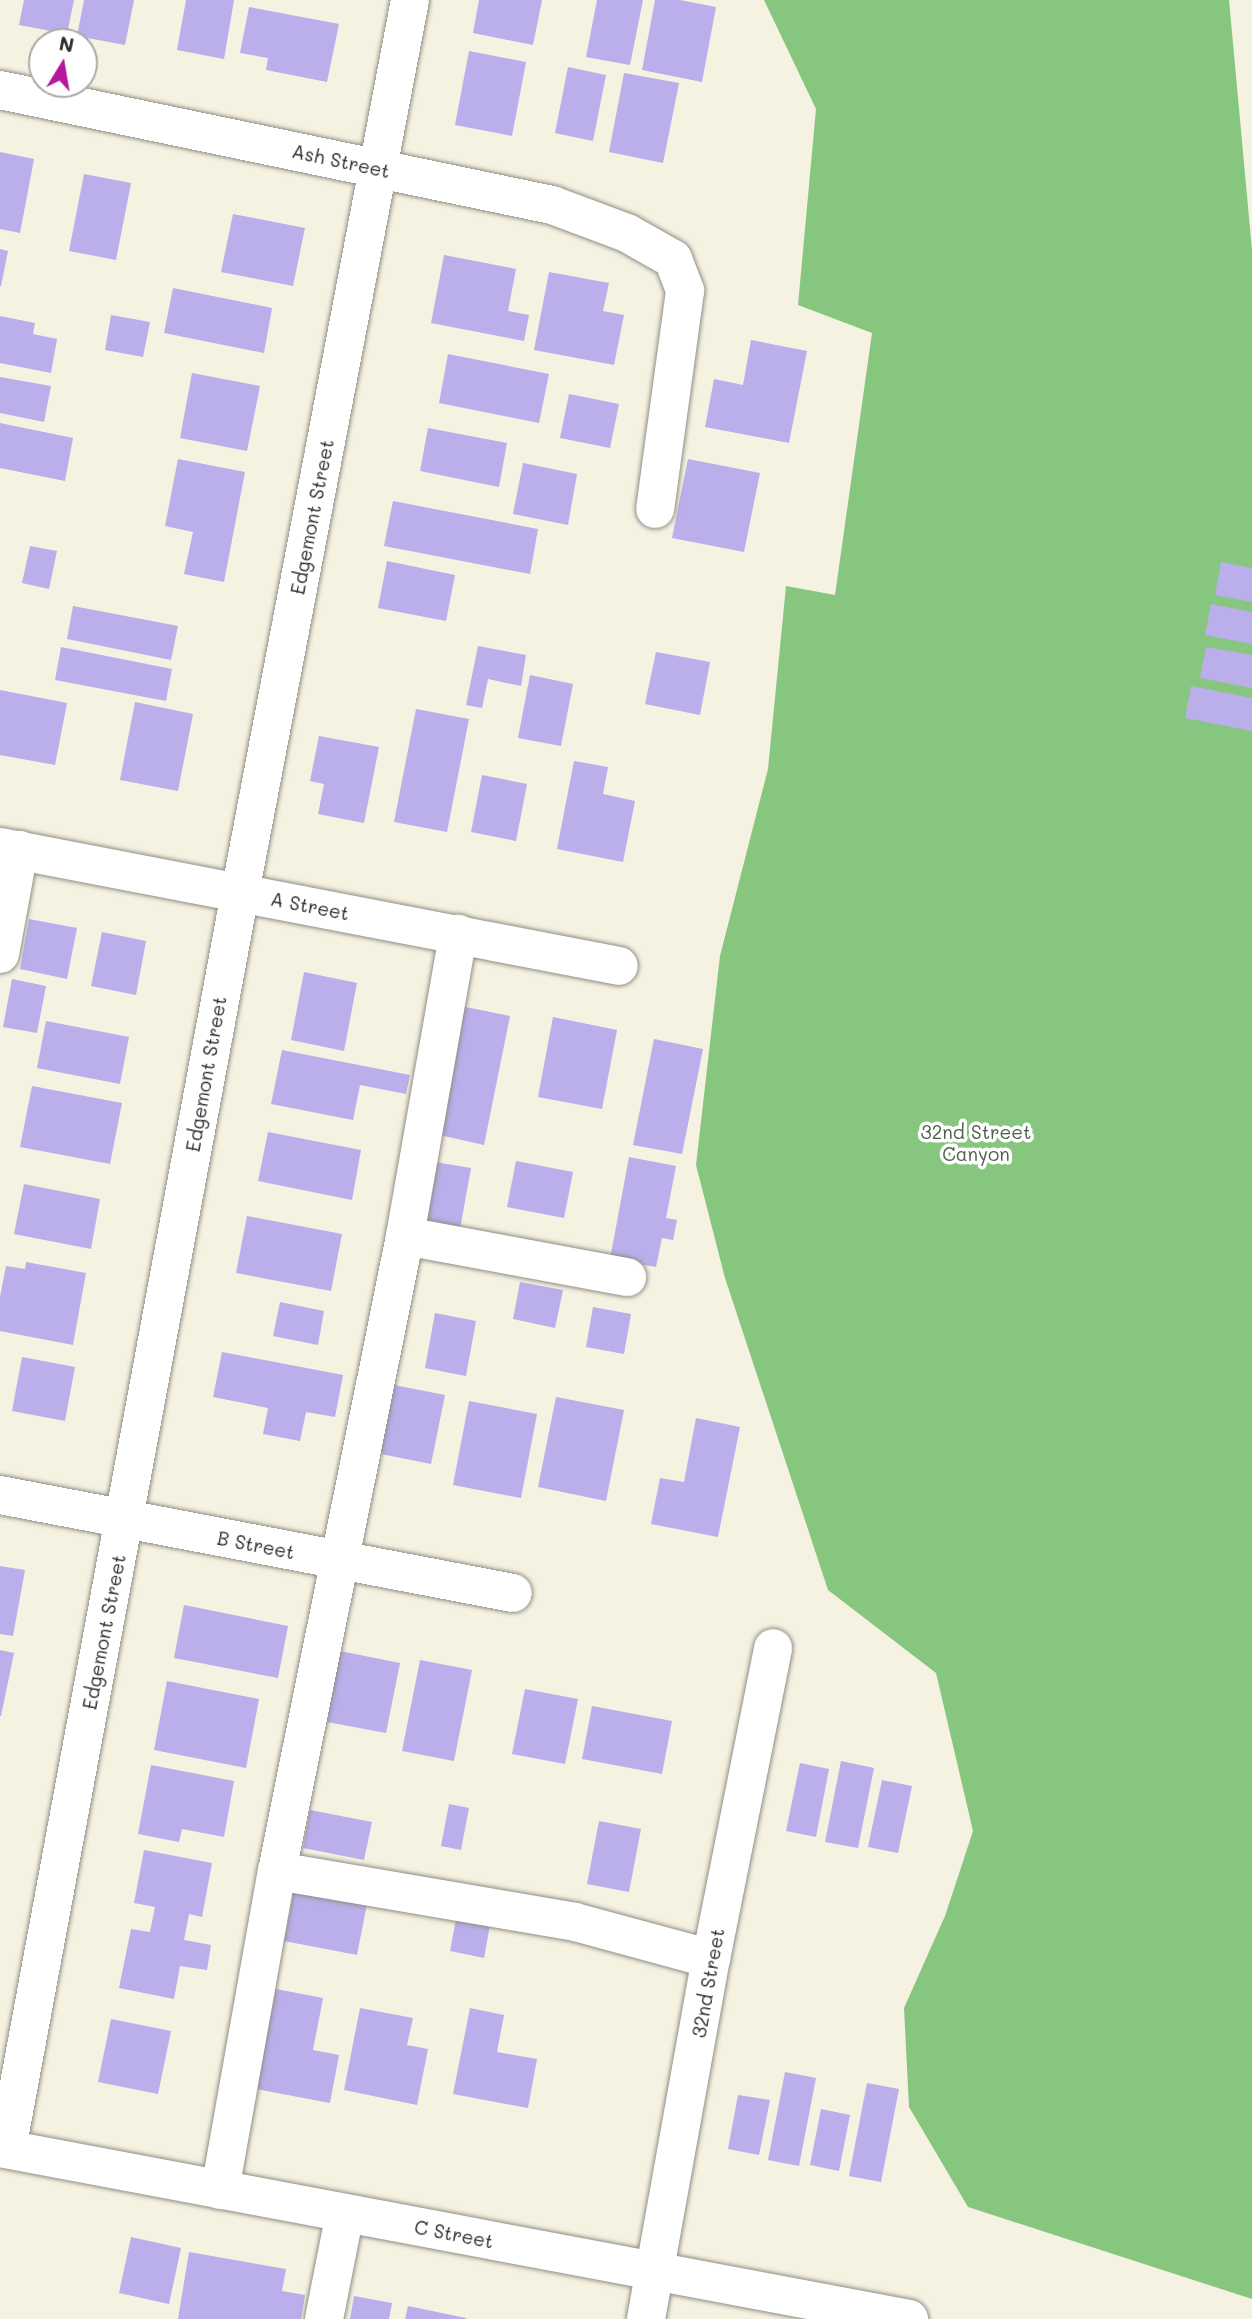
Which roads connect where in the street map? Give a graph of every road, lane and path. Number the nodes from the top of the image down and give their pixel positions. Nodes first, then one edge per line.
1 (410, 0) edge
2 (0, 90) edge
3 (380, 169) junction
4 (655, 509) dead end
5 (10, 849) edge
6 (240, 893) junction
7 (458, 934) junction
8 (0, 954) edge
9 (619, 966) dead end
10 (405, 1236) junction
11 (627, 1278) dead end
12 (0, 1495) edge
13 (125, 1519) junction
14 (337, 1560) junction
15 (513, 1593) dead end
16 (773, 1648) dead end
17 (277, 1871) junction
18 (711, 1959) junction
19 (3, 2148) edge
20 (220, 2190) junction
21 (345, 2213) junction
22 (654, 2272) junction
23 (324, 2319) edge
24 (646, 2319) edge
25 (909, 2319) edge

1 - 3 street, Edgemont Street
2 - 3 street, Ash Street
3 - 4 street, Ash Street
3 - 6 street, Edgemont Street
5 - 6 street, A Street
5 - 8 street
6 - 7 street, A Street
6 - 13 street, Edgemont Street
7 - 9 street, A Street
7 - 10 street
10 - 11 street
10 - 14 street
12 - 13 street, B Street
13 - 14 street, B Street
13 - 19 street, Edgemont Street
14 - 15 street, B Street
14 - 17 street
16 - 18 street, 32nd Street
17 - 18 street
17 - 20 street
18 - 22 street, 32nd Street
19 - 20 street, C Street
20 - 21 street, C Street
21 - 22 street, C Street
21 - 23 street
22 - 24 street, 32nd Street
22 - 25 street, C Street

